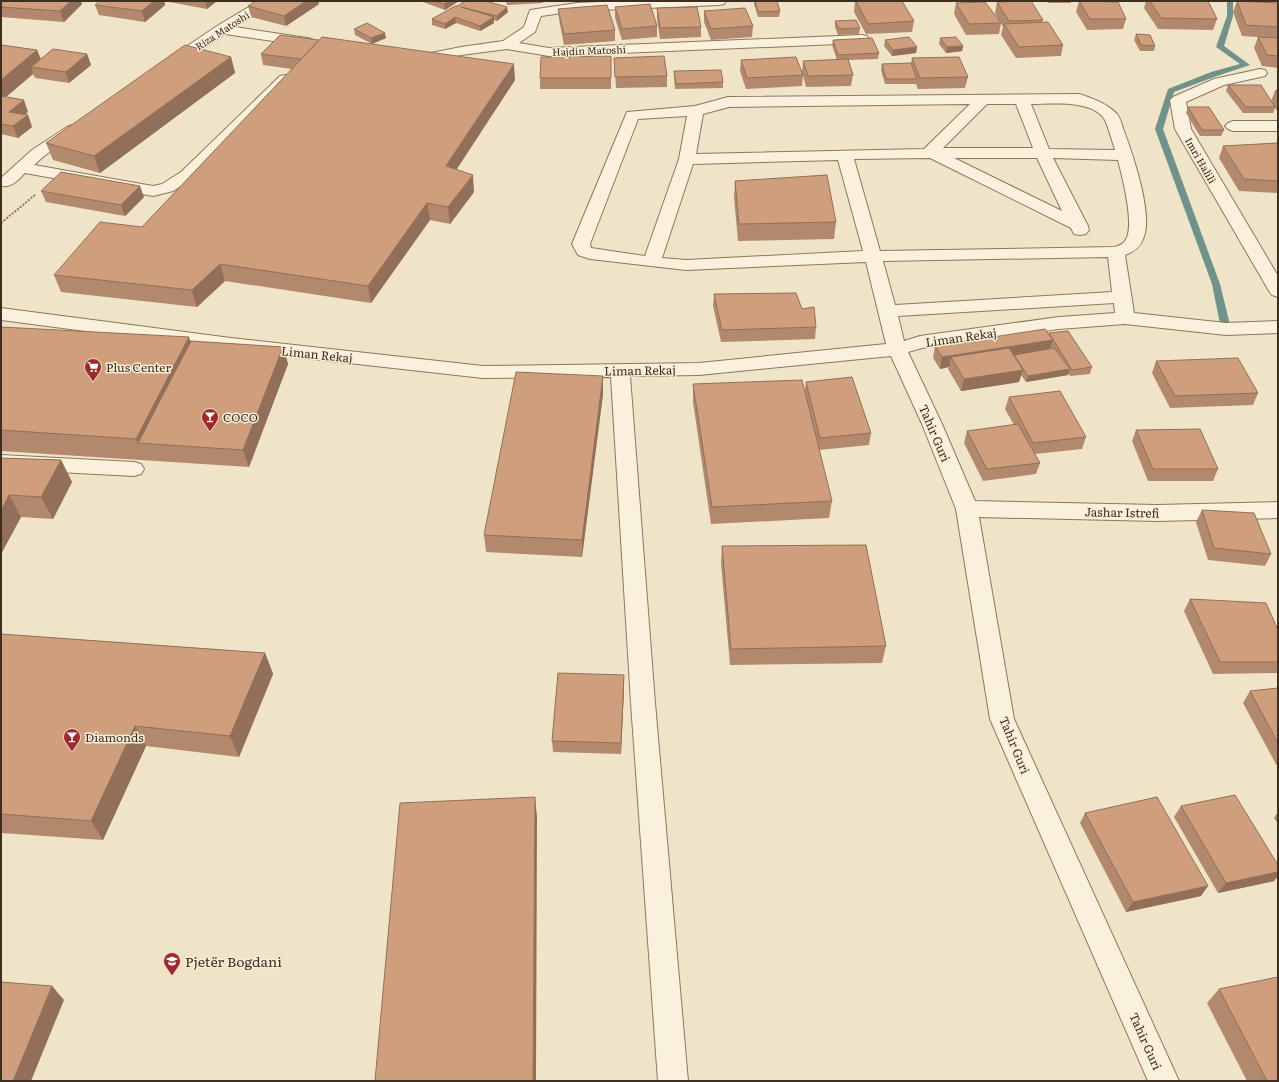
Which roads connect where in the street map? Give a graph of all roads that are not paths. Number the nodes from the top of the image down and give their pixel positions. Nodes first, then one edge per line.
1 (268, 1) edge
2 (719, 1) edge
3 (222, 29) junction
4 (863, 39) edge
5 (324, 45) edge
6 (507, 45) junction
7 (402, 58) edge
8 (156, 73) edge
9 (290, 73) edge
10 (1260, 73) dead end
11 (983, 100) junction
12 (1022, 100) junction
13 (696, 111) junction
14 (84, 122) edge
15 (1233, 126) dead end
16 (1278, 126) edge
17 (930, 152) junction
18 (1042, 152) junction
19 (38, 153) junction
20 (845, 154) junction
21 (1125, 155) junction
22 (687, 159) junction
23 (24, 168) junction
24 (3, 177) edge
25 (1, 198) edge
26 (1079, 226) junction
27 (1087, 252) junction
28 (1116, 252) junction
29 (873, 256) junction
30 (652, 262) junction
31 (1278, 291) edge
32 (1122, 296) junction
33 (887, 311) junction
34 (1, 314) edge
35 (1125, 318) junction
36 (1278, 327) edge
37 (897, 349) junction
38 (620, 370) junction
39 (1, 462) edge
40 (134, 469) edge
41 (967, 509) junction
42 (1278, 510) edge
43 (673, 1081) edge
44 (1164, 1081) edge

1 - 3 street, Riza Matoshi
2 - 6 street
3 - 5 street
3 - 8 street, Riza Matoshi
4 - 6 street, Hajdin Matoshi
6 - 7 street, Hajdin Matoshi
9 - 23 street
10 - 31 street, Imri Halili
11 - 12 street
11 - 13 street
11 - 17 street
12 - 18 street
12 - 21 street
13 - 22 street
13 - 30 street
14 - 19 street
15 - 16 street
17 - 18 street
17 - 20 street
17 - 26 street
18 - 21 street
18 - 26 street
19 - 23 street
19 - 24 street
20 - 22 street
20 - 29 street, Tahir Guri
21 - 28 street
22 - 30 street
23 - 24 street
24 - 25 street
26 - 27 street
27 - 28 street
27 - 29 street
28 - 32 street
29 - 30 street
29 - 33 street, Tahir Guri
32 - 33 street
32 - 35 street
33 - 37 street, Tahir Guri
34 - 38 street, Liman Rekaj
35 - 36 street, Liman Rekaj
35 - 37 street, Liman Rekaj
37 - 38 street, Liman Rekaj
37 - 41 street, Tahir Guri
38 - 43 street
39 - 40 street
41 - 42 street, Jashar Istrefi
41 - 44 street, Tahir Guri

